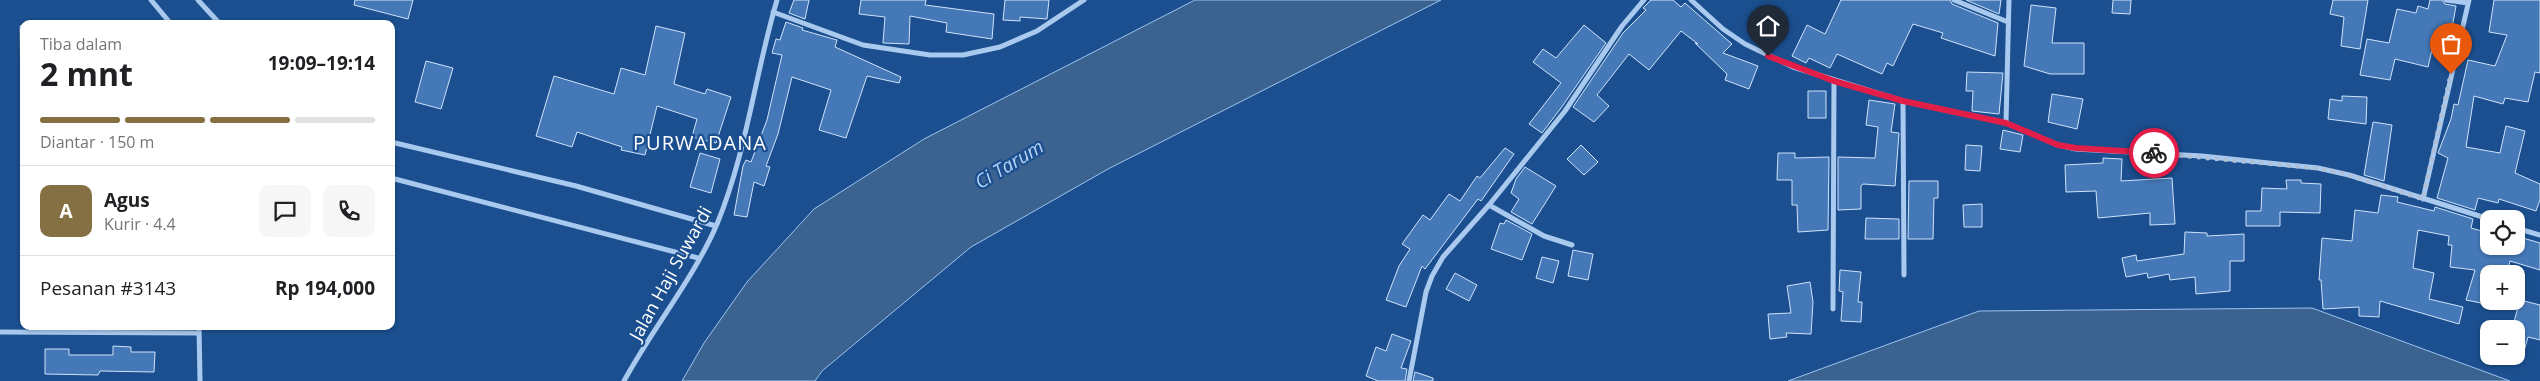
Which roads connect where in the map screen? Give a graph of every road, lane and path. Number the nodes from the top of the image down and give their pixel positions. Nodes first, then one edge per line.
1 (151, 0) edge
2 (198, 0) edge
3 (777, 0) edge
4 (1084, 0) edge
5 (1644, 0) edge
6 (1691, 0) edge
7 (1954, 0) edge
8 (2009, 0) edge
9 (2446, 0) edge
10 (2468, 2) edge
11 (773, 12) junction
12 (168, 20) edge
13 (216, 20) edge
14 (2008, 22) junction
15 (1834, 81) junction
16 (1903, 101) junction
17 (2006, 123) junction
18 (395, 143) edge
19 (395, 179) edge
20 (2423, 199) junction
21 (1489, 205) junction
22 (2480, 216) edge
23 (716, 226) junction
24 (2525, 231) edge
25 (2540, 235) edge
26 (1572, 245) dead end
27 (698, 258) junction
28 (1904, 275) dead end
29 (1833, 309) dead end
30 (20, 330) edge
31 (68, 330) edge
32 (198, 330) edge
33 (0, 332) edge
34 (198, 333) junction
35 (200, 381) edge
36 (624, 381) edge
37 (1409, 381) edge

1 - 12 street
2 - 13 street
3 - 11 street, Jalan Haji Suwardi
4 - 11 street
5 - 21 street
6 - 15 street
7 - 14 street
8 - 14 street
9 - 10 street
10 - 20 street
11 - 23 street, Jalan Haji Suwardi
14 - 17 street
15 - 16 street
15 - 29 street
16 - 17 street
16 - 28 street
17 - 20 street
18 - 23 street
19 - 27 street
20 - 22 street
21 - 26 street
21 - 37 street
23 - 27 street, Jalan Haji Suwardi
24 - 25 street
27 - 36 street, Jalan Haji Suwardi
30 - 33 street
31 - 34 street
32 - 34 street
34 - 35 street

